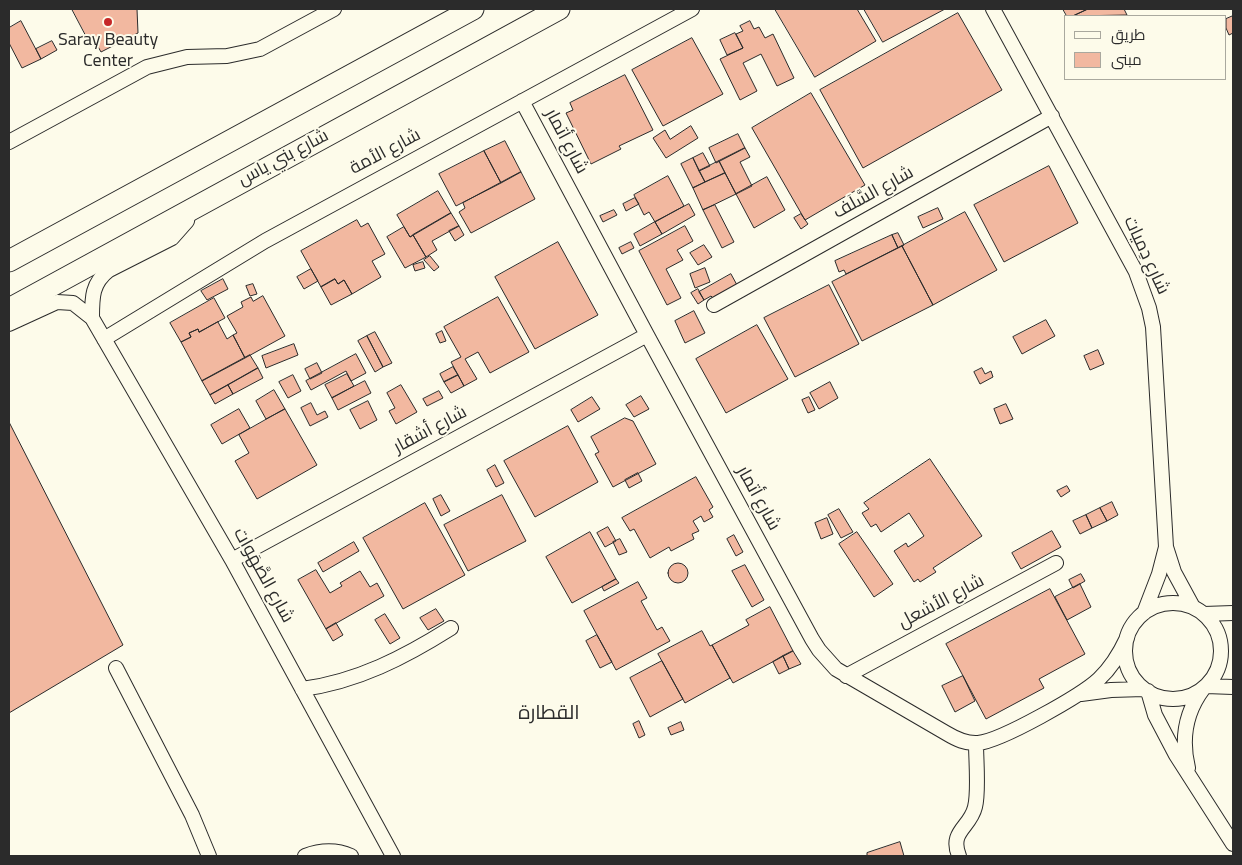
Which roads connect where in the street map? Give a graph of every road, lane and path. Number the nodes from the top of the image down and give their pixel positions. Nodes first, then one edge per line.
1 (334, 9) edge
2 (473, 9) edge
3 (559, 9) edge
4 (692, 9) edge
5 (993, 9) edge
6 (522, 101) junction
7 (1052, 116) junction
8 (9, 142) edge
9 (186, 212) junction
10 (9, 261) edge
11 (714, 305) dead end
12 (9, 309) edge
13 (92, 318) junction
14 (9, 324) edge
15 (647, 335) junction
16 (104, 340) junction
17 (1166, 547) junction
18 (232, 560) junction
19 (1056, 563) dead end
20 (1198, 610) junction
21 (1144, 613) junction
22 (1233, 613) edge
23 (451, 628) dead end
24 (1127, 638) junction
25 (116, 668) dead end
26 (846, 676) junction
27 (1205, 687) junction
28 (1233, 687) edge
29 (302, 689) junction
30 (1146, 690) junction
31 (1078, 694) junction
32 (976, 744) junction
33 (1190, 776) junction
34 (1233, 844) edge
35 (209, 856) edge
36 (305, 856) edge
37 (351, 856) edge
38 (393, 856) edge
39 (959, 856) edge

1 - 8 street
2 - 10 main road
3 - 9 main road, شارع بني ياس
4 - 6 street, شارع الأمة
5 - 7 street, شارع دِميات
6 - 15 street, شارع أتمار
6 - 16 street, شارع الأمة
7 - 11 street, شارع السَّلَف
7 - 17 street, شارع دِميات
9 - 12 main road, شارع بني ياس
9 - 13 street
13 - 14 street, شارع الصَّهَوات
13 - 16 street, شارع الصَّهَوات
15 - 18 street, شارع أشقار
15 - 26 street, شارع أتمار
16 - 18 street, شارع الصَّهَوات
17 - 20 street, شارع دِميات
17 - 21 street, شارع دِميات
18 - 29 street, شارع الصَّهَوات
19 - 26 street, شارع الأشعل
20 - 21 street
20 - 22 street
20 - 27 street
21 - 24 street
23 - 29 street
24 - 30 street
24 - 31 street
25 - 35 street
26 - 32 street, شارع أتمار
27 - 28 street
27 - 30 street
27 - 33 street
29 - 38 street, شارع الصَّهَوات
30 - 31 street
30 - 33 street
31 - 32 street
32 - 39 street
33 - 34 street
36 - 37 street

